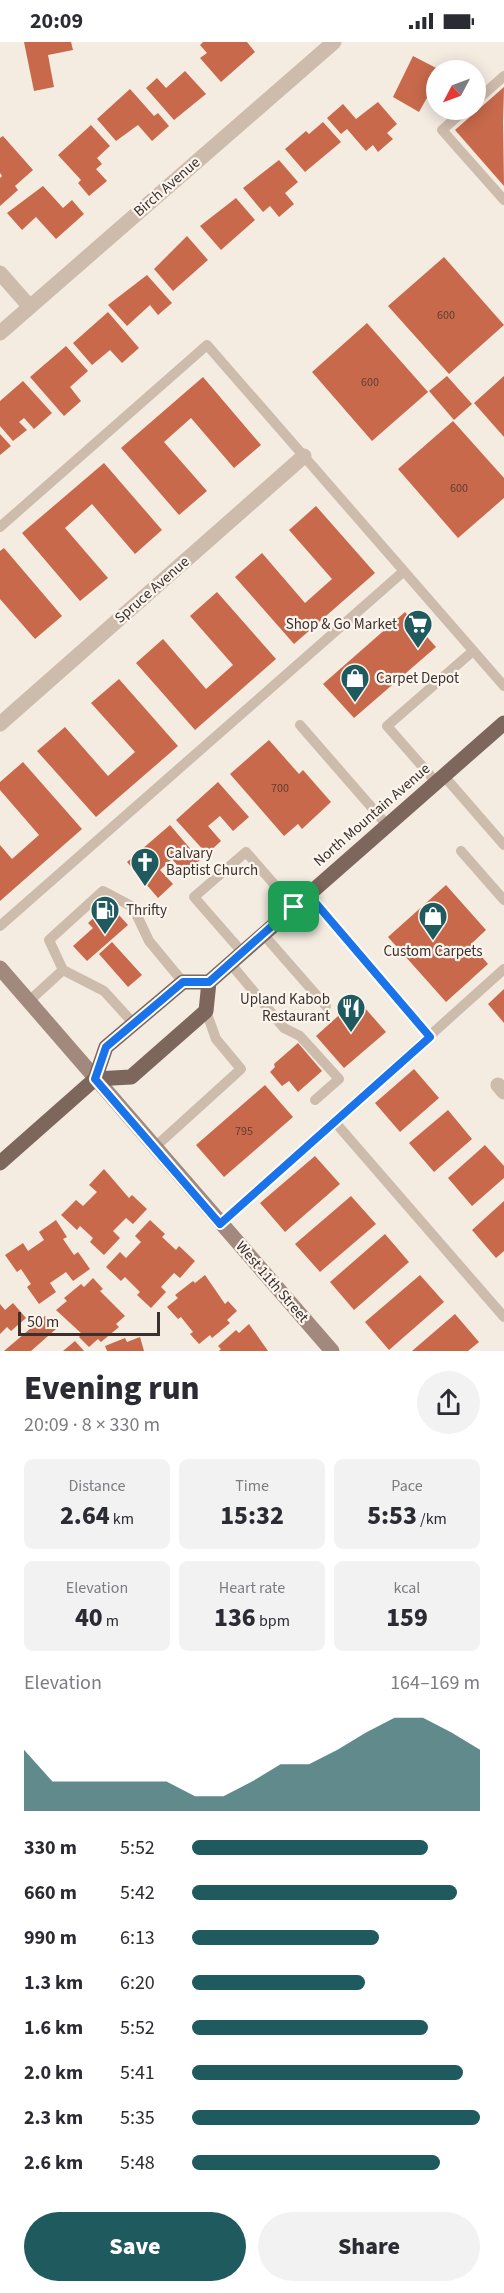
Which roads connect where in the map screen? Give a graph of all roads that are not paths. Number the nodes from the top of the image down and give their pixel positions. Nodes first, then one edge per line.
1 (334, 42) edge
2 (504, 76) edge
3 (486, 92) edge
4 (454, 120) edge
5 (504, 201) edge
6 (0, 273) edge
7 (30, 307) junction
8 (0, 333) edge
9 (304, 456) junction
10 (0, 527) edge
11 (404, 571) junction
12 (473, 651) junction
13 (504, 686) edge
14 (504, 723) edge
15 (0, 724) edge
16 (300, 725) dead end
17 (440, 779) junction
18 (387, 825) junction
19 (504, 845) edge
20 (461, 851) dead end
21 (308, 894) junction
22 (504, 900) edge
23 (294, 907) junction
24 (0, 926) edge
25 (263, 934) junction
26 (242, 952) junction
27 (230, 963) junction
28 (0, 968) edge
29 (504, 969) edge
30 (63, 970) junction
31 (183, 982) junction
32 (209, 982) junction
33 (28, 1002) junction
34 (326, 1006) dead end
35 (206, 1011) junction
36 (134, 1024) junction
37 (430, 1037) junction
38 (95, 1079) junction
39 (315, 1100) dead end
40 (334, 1121) junction
41 (155, 1147) junction
42 (0, 1163) edge
43 (220, 1224) junction
44 (504, 1317) edge
45 (332, 1351) edge

1 - 7 street, Birch Avenue
2 - 3 lane
4 - 5 lane
6 - 7 street
7 - 8 street, Birch Avenue
9 - 10 lane
9 - 11 lane
9 - 15 street, Spruce Avenue
11 - 12 lane
11 - 24 lane
12 - 13 lane
12 - 17 lane
14 - 17 main road, North Mountain Avenue
16 - 18 lane
17 - 18 main road, North Mountain Avenue
17 - 19 lane
18 - 21 main road, North Mountain Avenue
20 - 22 lane
21 - 23 main road, North Mountain Avenue
21 - 37 lane
23 - 25 main road, North Mountain Avenue
23 - 26 lane
25 - 26 main road, North Mountain Avenue
25 - 34 lane
26 - 27 main road, North Mountain Avenue
27 - 32 main road, North Mountain Avenue
27 - 39 lane
28 - 33 street, West 11th Street
29 - 37 lane
30 - 31 lane
30 - 33 lane
30 - 36 lane
31 - 32 main road
31 - 36 main road
32 - 35 main road
33 - 38 street, West 11th Street
35 - 38 main road
35 - 41 lane
36 - 38 main road
37 - 40 lane
38 - 41 street, West 11th Street
38 - 42 main road
40 - 43 lane
40 - 44 lane
41 - 43 street, West 11th Street
43 - 45 street, West 11th Street

